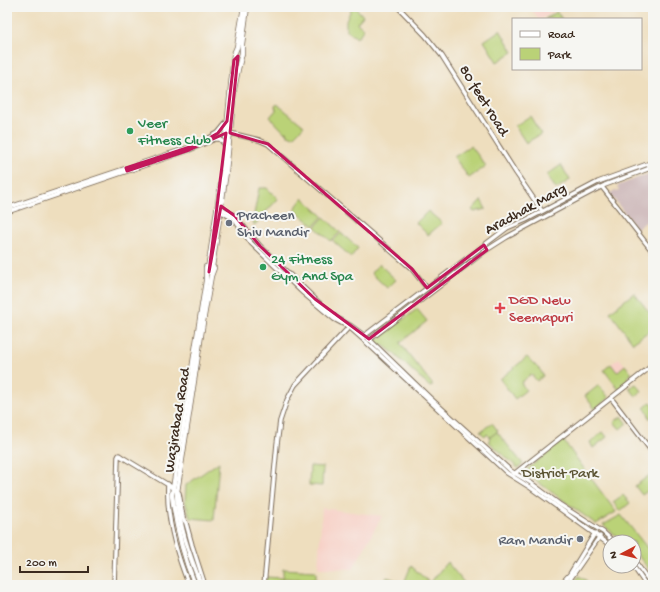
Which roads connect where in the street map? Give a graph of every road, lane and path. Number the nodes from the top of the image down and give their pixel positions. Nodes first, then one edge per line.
1 (244, 7) edge
2 (247, 7) edge
3 (398, 7) edge
4 (234, 60) junction
5 (239, 64) junction
6 (227, 121) junction
7 (230, 133) junction
8 (225, 145) junction
9 (653, 162) edge
10 (653, 167) edge
11 (127, 170) junction
12 (602, 187) junction
13 (15, 207) junction
14 (7, 208) edge
15 (220, 210) junction
16 (7, 212) edge
17 (542, 212) junction
18 (484, 245) junction
19 (487, 250) junction
20 (653, 252) edge
21 (212, 257) junction
22 (428, 288) junction
23 (350, 326) junction
24 (363, 337) junction
25 (368, 341) junction
26 (653, 366) edge
27 (611, 399) junction
28 (653, 454) edge
29 (514, 475) junction
30 (168, 484) junction
31 (173, 488) junction
32 (177, 492) junction
33 (179, 515) junction
34 (586, 528) junction
35 (598, 529) junction
36 (603, 532) joint
37 (595, 534) junction
38 (599, 537) junction
39 (602, 539) edge
40 (591, 540) junction
41 (184, 552) junction
42 (178, 554) junction
43 (642, 571) edge
44 (638, 574) edge
45 (114, 585) edge
46 (189, 585) edge
47 (195, 585) edge
48 (201, 585) edge
49 (206, 585) edge
50 (264, 585) edge
51 (560, 585) edge
52 (566, 585) edge
53 (646, 585) edge
54 (652, 585) edge

1 - 4 highway, Wazirabad Road
2 - 5 highway, Wazirabad Road
3 - 17 main road, 80 feet road
4 - 5 highway
4 - 6 highway, Wazirabad Road
5 - 7 highway, Wazirabad Road
6 - 8 highway, Wazirabad Road
6 - 11 main road
7 - 15 highway, Wazirabad Road
7 - 22 main road
8 - 11 main road
8 - 21 highway, Wazirabad Road
9 - 17 main road, Aradhak Marg
10 - 12 main road, Aradhak Marg
11 - 13 main road
12 - 19 main road, Aradhak Marg
12 - 20 main road
13 - 14 main road
13 - 16 main road
15 - 21 highway, Wazirabad Road
15 - 23 main road
17 - 18 main road, Aradhak Marg
18 - 19 main road
18 - 22 main road, Aradhak Marg
19 - 25 main road, Aradhak Marg
21 - 31 highway, Wazirabad Road
21 - 32 highway, Wazirabad Road
22 - 24 main road, Aradhak Marg
23 - 24 main road
23 - 50 main road
24 - 25 main road
25 - 29 main road
26 - 27 main road
27 - 28 main road
27 - 29 main road
29 - 34 main road
29 - 35 main road
30 - 31 main road
30 - 42 main road
30 - 45 main road
31 - 32 main road
31 - 33 highway, Wazirabad Road
32 - 33 highway, Wazirabad Road
33 - 41 highway, Wazirabad Road
33 - 48 highway, Wazirabad Road
33 - 49 main road
34 - 37 main road
34 - 40 main road
35 - 36 main road
35 - 37 main road
36 - 38 main road
37 - 38 main road
37 - 40 main road
38 - 39 main road
38 - 52 main road
40 - 51 main road
41 - 42 highway
41 - 47 highway, Wazirabad Road
42 - 46 main road
43 - 54 main road
44 - 53 main road

